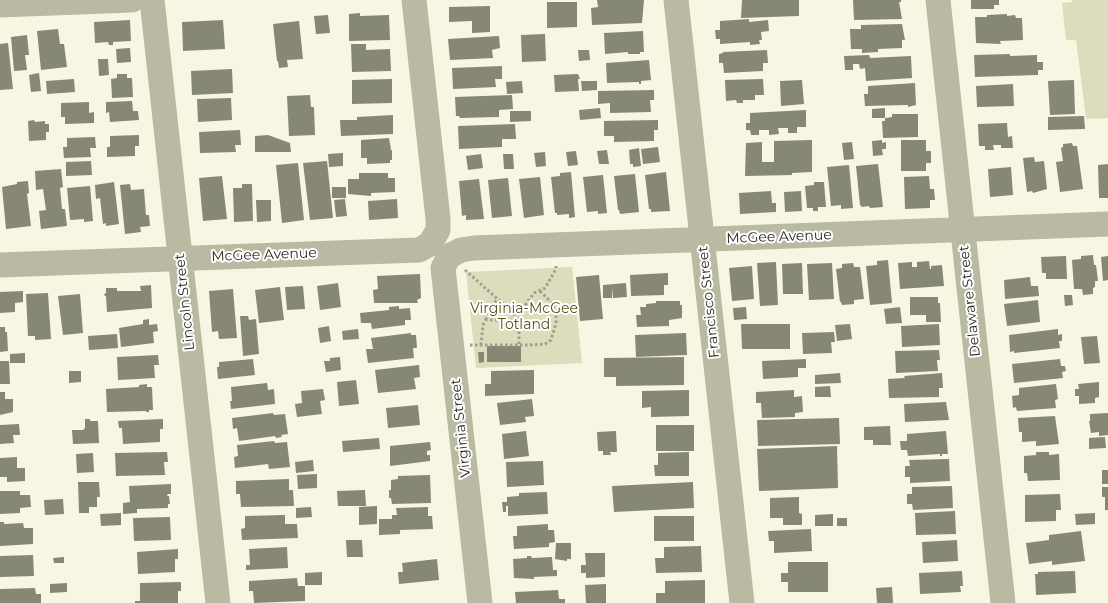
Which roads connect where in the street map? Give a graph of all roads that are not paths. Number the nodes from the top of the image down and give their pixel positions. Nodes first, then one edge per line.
1 (132, 0) edge
2 (152, 0) edge
3 (414, 0) edge
4 (676, 0) edge
5 (938, 0) edge
6 (0, 5) edge
7 (1108, 224) edge
8 (963, 230) junction
9 (702, 240) junction
10 (442, 247) junction
11 (180, 258) junction
12 (0, 265) edge
13 (218, 603) edge
14 (480, 603) edge
15 (742, 603) edge
16 (1003, 603) edge

1 - 6 street
2 - 11 street, Lincoln Street
3 - 10 street, Virginia Street
4 - 9 street, Francisco Street
5 - 8 street, Delaware Street
7 - 8 street, McGee Avenue
8 - 9 street, McGee Avenue
8 - 16 street, Delaware Street
9 - 10 street, McGee Avenue
9 - 15 street, Francisco Street
10 - 11 street, McGee Avenue
10 - 14 street, Virginia Street
11 - 12 street, McGee Avenue
11 - 13 street, Lincoln Street

